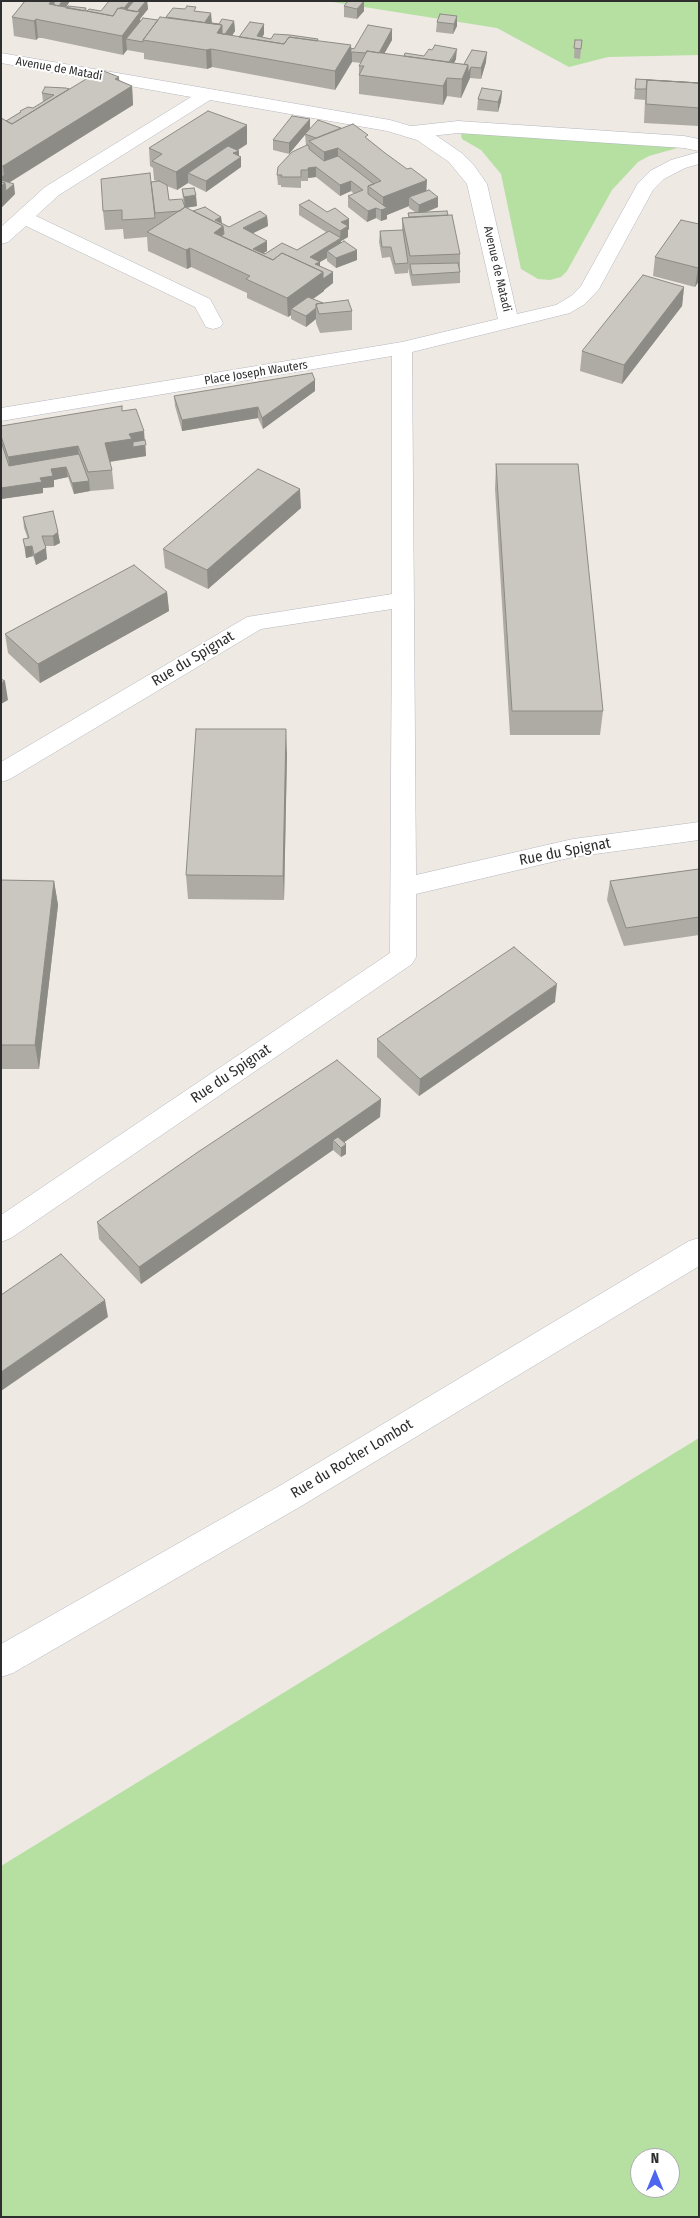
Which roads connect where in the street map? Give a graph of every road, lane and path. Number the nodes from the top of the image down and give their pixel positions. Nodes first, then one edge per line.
1 (1, 58) edge
2 (206, 95) junction
3 (412, 132) junction
4 (699, 145) edge
5 (699, 158) edge
6 (22, 217) junction
7 (1, 238) edge
8 (509, 322) junction
9 (213, 323) dead end
10 (402, 348) junction
11 (1, 415) edge
12 (403, 600) junction
13 (1, 773) edge
14 (699, 831) edge
15 (404, 887) junction
16 (1, 1230) edge
17 (699, 1250) edge
18 (1, 1662) edge

1 - 2 street, Avenue de Matadi
2 - 3 street, Avenue de Matadi
2 - 6 street
3 - 4 street, Avenue de Matadi
3 - 8 street, Avenue de Matadi
5 - 8 street, Avenue de Matadi
6 - 7 street
6 - 9 street
8 - 10 street, Place Joseph Wauters
10 - 11 street, Place Joseph Wauters
10 - 12 street, Rue du Spignat
12 - 13 street, Rue du Spignat
12 - 15 street, Rue du Spignat
14 - 15 street, Rue du Spignat
15 - 16 street, Rue du Spignat
17 - 18 street, Rue du Rocher Lombot

